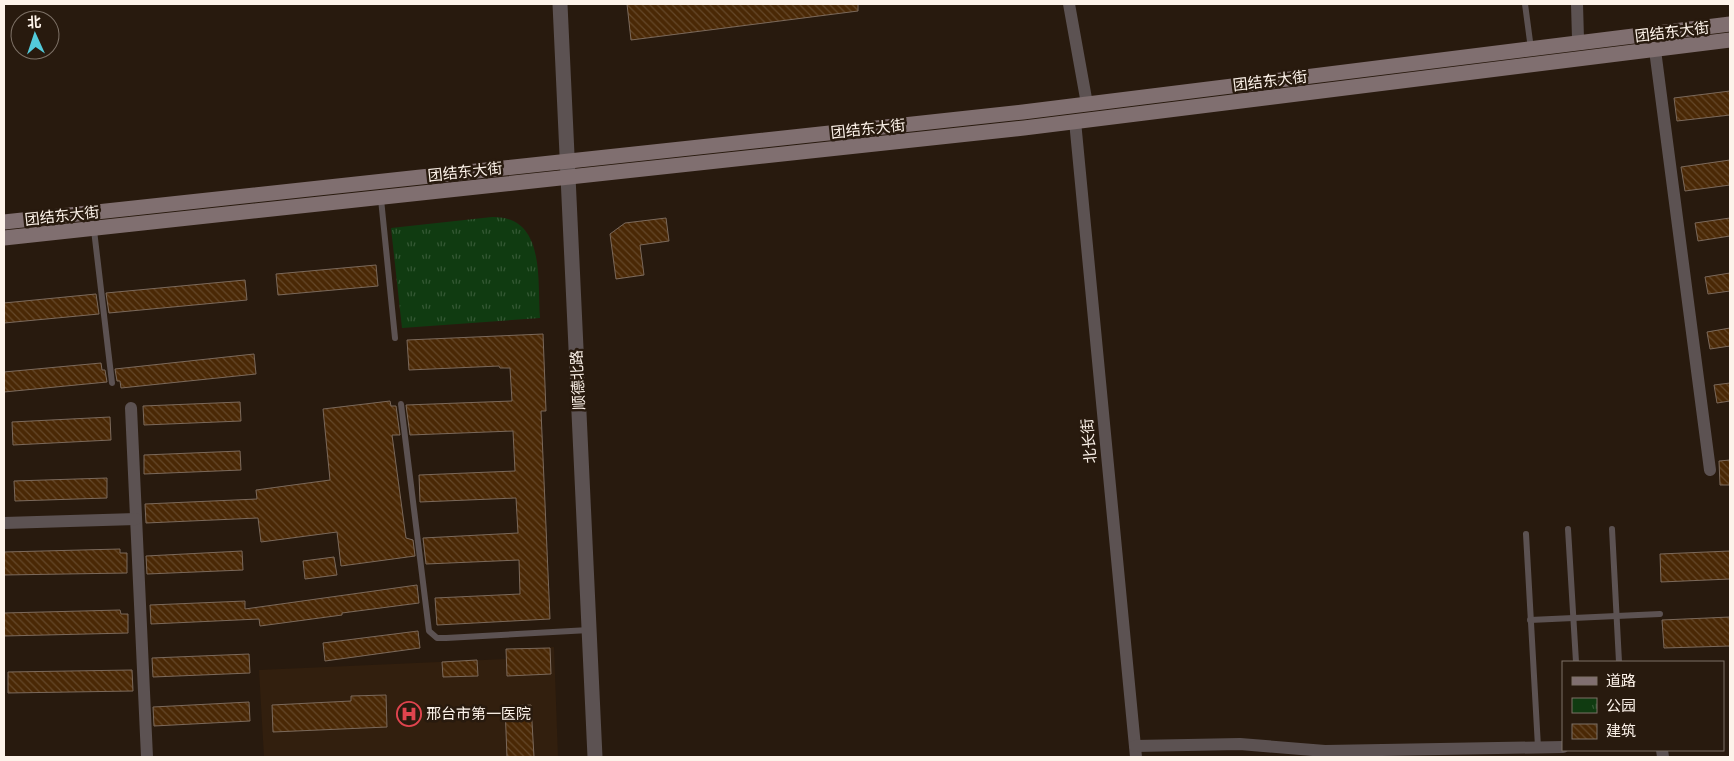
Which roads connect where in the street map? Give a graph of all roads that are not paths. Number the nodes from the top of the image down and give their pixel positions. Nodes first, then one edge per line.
1 (560, 4) edge
2 (1069, 4) edge
3 (1525, 4) edge
4 (1577, 4) edge
5 (1730, 24) edge
6 (1578, 39) dead end
7 (1730, 40) edge
8 (1531, 49) junction
9 (1656, 50) junction
10 (1087, 104) junction
11 (1075, 121) junction
12 (568, 161) junction
13 (569, 177) junction
14 (381, 197) junction
15 (4, 222) edge
16 (94, 228) junction
17 (4, 238) edge
18 (395, 338) dead end
19 (112, 383) dead end
20 (401, 404) dead end
21 (131, 408) dead end
22 (1710, 470) dead end
23 (136, 519) junction
24 (4, 523) edge
25 (1568, 529) dead end
26 (1612, 529) dead end
27 (1526, 534) dead end
28 (1660, 614) dead end
29 (1617, 616) junction
30 (1573, 618) junction
31 (1530, 620) junction
32 (589, 630) junction
33 (1576, 661) edge
34 (1619, 661) edge
35 (1562, 746) edge
36 (1538, 747) junction
37 (1136, 751) edge
38 (147, 757) edge
39 (594, 757) edge

1 - 12 street, 顺德北路
2 - 10 street
3 - 8 lane
4 - 6 street
5 - 8 main road, 团结东大街
7 - 9 main road, 团结东大街
8 - 10 main road, 团结东大街
9 - 11 main road, 团结东大街
9 - 22 street
10 - 12 main road, 团结东大街
11 - 13 main road, 团结东大街
11 - 37 street, 北长街
12 - 13 street, 顺德北路
12 - 15 main road, 团结东大街
13 - 14 main road, 团结东大街
13 - 32 street, 顺德北路
14 - 16 main road, 团结东大街
14 - 18 lane
16 - 17 main road, 团结东大街
16 - 19 lane
20 - 32 lane
21 - 23 street
23 - 24 street
23 - 38 street
25 - 30 lane
26 - 29 lane
27 - 31 lane
28 - 29 lane
29 - 30 lane
29 - 34 lane
30 - 31 lane
30 - 33 lane
31 - 36 lane
32 - 39 street, 顺德北路
35 - 36 street
36 - 37 street

